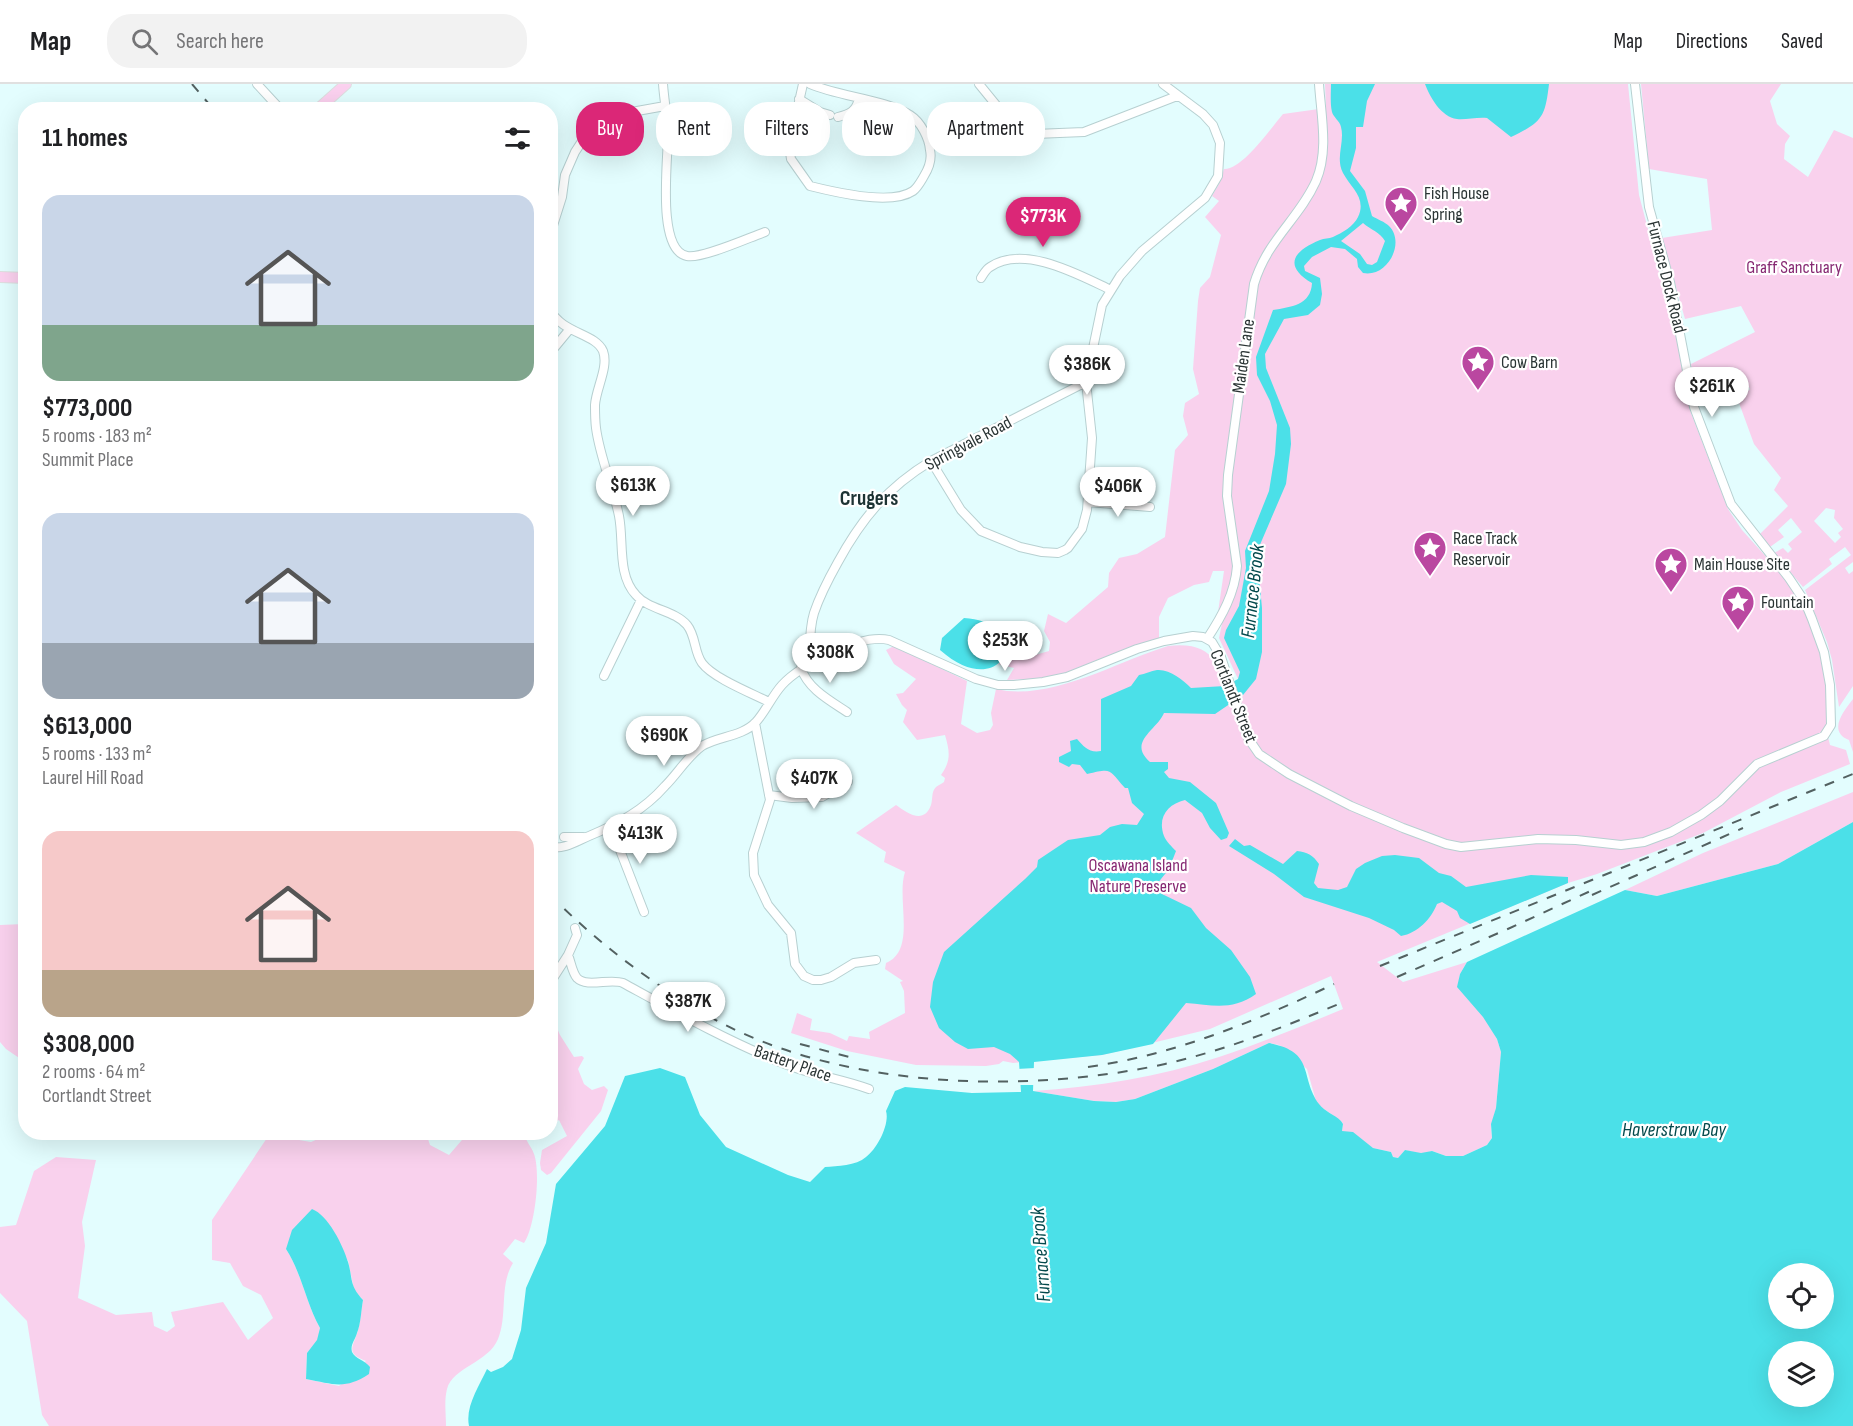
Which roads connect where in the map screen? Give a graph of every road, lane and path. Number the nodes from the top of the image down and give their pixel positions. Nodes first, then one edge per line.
1 (257, 84) edge
2 (663, 84) edge
3 (803, 84) edge
4 (810, 84) edge
5 (1163, 84) edge
6 (1319, 84) edge
7 (1635, 84) edge
8 (342, 86) edge
9 (980, 86) edge
10 (1177, 96) junction
11 (799, 99) junction
12 (859, 99) junction
13 (274, 102) edge
14 (325, 102) edge
15 (665, 102) edge
16 (656, 108) edge
17 (667, 156) edge
18 (558, 210) edge
19 (765, 232) dead end
20 (0, 277) edge
21 (18, 278) edge
22 (981, 278) dead end
23 (1112, 290) junction
24 (558, 321) edge
25 (569, 330) junction
26 (558, 343) edge
27 (1086, 382) junction
28 (931, 461) junction
29 (1088, 502) junction
30 (1150, 507) dead end
31 (641, 600) junction
32 (1207, 639) junction
33 (805, 666) junction
34 (604, 676) dead end
35 (769, 702) junction
36 (847, 712) dead end
37 (1831, 722) joint
38 (755, 723) junction
39 (848, 782) dead end
40 (770, 795) junction
41 (611, 827) junction
42 (564, 837) dead end
43 (586, 837) junction
44 (558, 848) edge
45 (644, 912) dead end
46 (575, 928) dead end
47 (568, 955) junction
48 (876, 960) dead end
49 (558, 970) edge
50 (869, 1089) dead end

1 - 13 street
2 - 15 street
3 - 11 street
4 - 12 street
5 - 10 street
6 - 32 street, Maiden Lane
7 - 37 street, Furnace Dock Road
8 - 14 main road
9 - 10 street
10 - 23 street
11 - 12 street
11 - 12 street
16 - 18 street
17 - 19 street
20 - 21 main road
22 - 23 street
23 - 27 street
24 - 25 street
25 - 26 street
25 - 31 street
27 - 28 street, Springvale Road
27 - 29 street
28 - 29 street
28 - 33 street, Springvale Road
29 - 30 street
31 - 34 street
31 - 35 street
32 - 33 street, Cortlandt Street
32 - 37 street, Cortlandt Street
33 - 35 street, Cortlandt Street
33 - 36 street
35 - 38 street, Cortlandt Street
38 - 40 street
38 - 41 street
39 - 40 street
40 - 48 street
41 - 43 street
41 - 45 street
42 - 43 street
43 - 44 street
46 - 47 street
47 - 49 street
47 - 50 street, Battery Place

